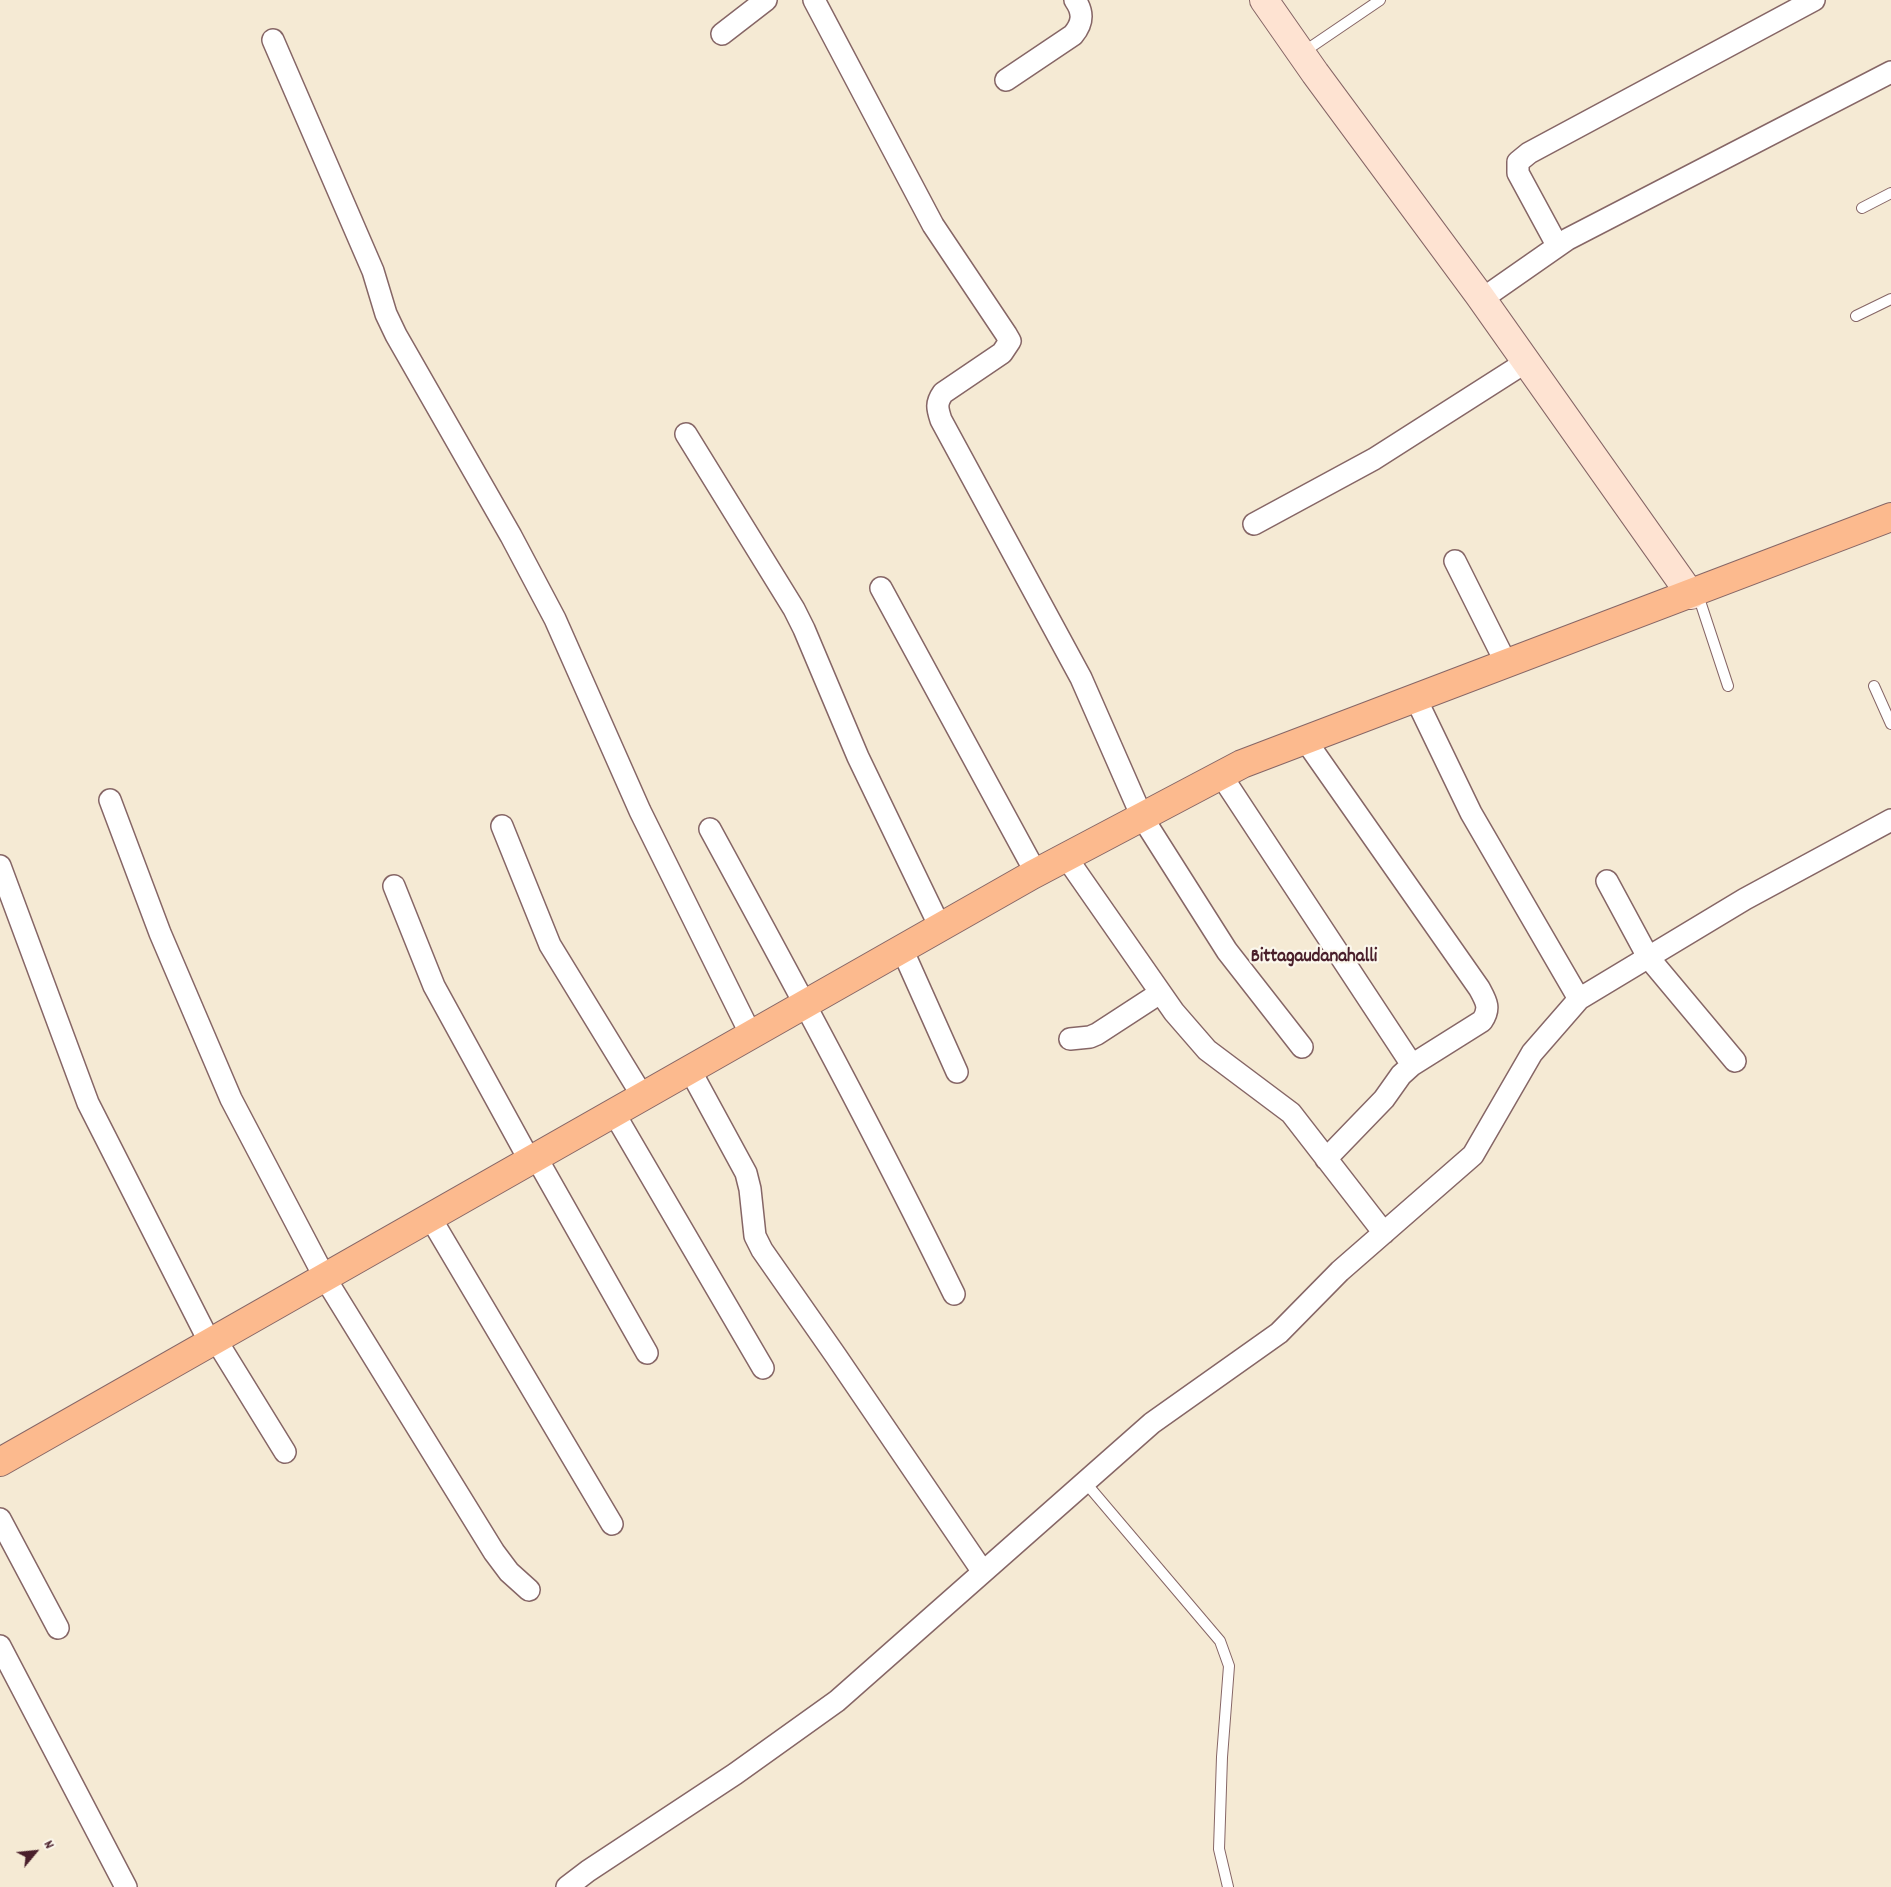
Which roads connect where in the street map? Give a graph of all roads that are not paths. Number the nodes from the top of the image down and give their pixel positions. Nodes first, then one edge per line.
1 (766, 0) edge
2 (814, 0) edge
3 (1075, 0) edge
4 (1264, 0) edge
5 (1380, 0) edge
6 (1814, 0) edge
7 (722, 34) dead end
8 (273, 40) dead end
9 (1302, 54) junction
10 (1891, 72) edge
11 (1006, 80) dead end
12 (1891, 193) edge
13 (1862, 208) dead end
14 (1557, 245) junction
15 (1482, 299) junction
16 (1891, 299) edge
17 (1856, 316) dead end
18 (1526, 362) junction
19 (686, 434) dead end
20 (1891, 518) edge
21 (1254, 524) dead end
22 (1455, 561) dead end
23 (881, 588) dead end
24 (1694, 593) junction
25 (1507, 665) junction
26 (1728, 686) dead end
27 (1874, 686) dead end
28 (1416, 699) junction
29 (1891, 724) edge
30 (1306, 741) junction
31 (1221, 775) junction
32 (110, 800) dead end
33 (1142, 817) junction
34 (1891, 820) edge
35 (502, 826) dead end
36 (710, 829) dead end
37 (1066, 857) junction
38 (0, 866) edge
39 (1036, 873) junction
40 (1607, 881) dead end
41 (394, 886) dead end
42 (940, 927) junction
43 (902, 949) junction
44 (1648, 957) junction
45 (1160, 993) junction
46 (1580, 999) junction
47 (805, 1004) junction
48 (752, 1035) junction
49 (1070, 1039) dead end
50 (1302, 1047) dead end
51 (1734, 1061) dead end
52 (1412, 1065) junction
53 (690, 1070) junction
54 (957, 1072) dead end
55 (643, 1096) junction
56 (614, 1113) junction
57 (533, 1159) junction
58 (1326, 1159) junction
59 (430, 1218) junction
60 (1384, 1233) junction
61 (325, 1278) junction
62 (954, 1294) dead end
63 (213, 1342) junction
64 (647, 1352) dead end
65 (763, 1368) dead end
66 (285, 1452) dead end
67 (0, 1462) edge
68 (1085, 1482) junction
69 (0, 1519) edge
70 (612, 1524) dead end
71 (983, 1572) junction
72 (529, 1590) dead end
73 (58, 1628) dead end
74 (0, 1646) edge
75 (126, 1887) edge
76 (567, 1887) edge
77 (1228, 1887) edge

1 - 7 street
2 - 33 street
3 - 11 street
4 - 9 street
5 - 9 lane
6 - 14 street
8 - 48 street
9 - 15 street
10 - 14 street
12 - 13 lane
14 - 15 street
15 - 18 street
16 - 17 lane
18 - 21 street
18 - 24 street
19 - 42 street
20 - 24 main road
22 - 25 street
23 - 39 street
24 - 25 main road
24 - 26 lane
25 - 28 main road
27 - 29 lane
28 - 30 main road
28 - 46 street
30 - 31 main road
30 - 52 street
31 - 33 main road
31 - 52 street
32 - 61 street
33 - 37 main road
33 - 50 street
34 - 44 street
35 - 55 street
36 - 47 street
37 - 39 main road
37 - 45 street
38 - 63 street
39 - 42 main road
40 - 44 street
41 - 57 street
42 - 43 main road
43 - 47 main road
43 - 54 street
44 - 46 street
44 - 51 street
45 - 49 street
45 - 58 street
46 - 60 street
47 - 48 main road
47 - 62 street
48 - 53 main road
52 - 58 street
53 - 55 main road
53 - 71 street
55 - 56 main road
56 - 57 main road
56 - 65 street
57 - 59 main road
57 - 64 street
58 - 60 street
59 - 61 main road
59 - 70 street
60 - 68 street
61 - 63 main road
61 - 72 street
63 - 66 street
63 - 67 main road
68 - 71 street
68 - 77 lane
69 - 73 street
71 - 76 street
74 - 75 street

